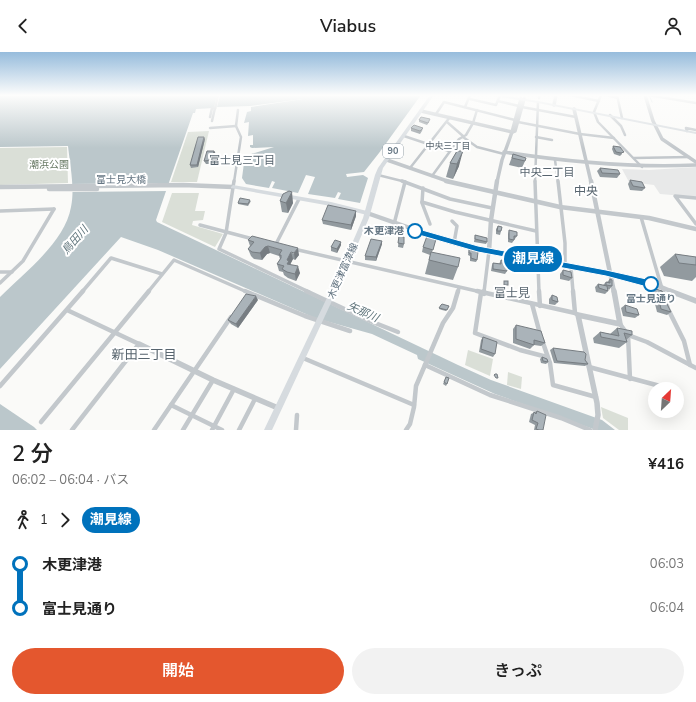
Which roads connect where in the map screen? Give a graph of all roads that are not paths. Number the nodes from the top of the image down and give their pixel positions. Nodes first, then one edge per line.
1 (594, 112) edge
2 (211, 113) edge
3 (214, 113) edge
4 (214, 113) edge
5 (238, 113) edge
6 (420, 113) edge
7 (429, 113) edge
8 (476, 113) edge
9 (486, 113) edge
10 (519, 113) edge
11 (538, 113) edge
12 (554, 113) edge
13 (575, 113) edge
14 (597, 113) edge
15 (621, 113) edge
16 (650, 113) edge
17 (436, 114) joint
18 (610, 116) junction
19 (450, 117) junction
20 (576, 117) junction
21 (622, 118) junction
22 (212, 121) dead end
23 (516, 121) junction
24 (447, 122) junction
25 (473, 123) junction
26 (654, 125) junction
27 (236, 126) junction
28 (536, 126) junction
29 (210, 128) dead end
30 (512, 132) junction
31 (696, 132) edge
32 (580, 134) junction
33 (625, 135) dead end
34 (404, 136) junction
35 (463, 137) junction
36 (536, 137) junction
37 (614, 138) junction
38 (552, 140) dead end
39 (429, 144) junction
40 (449, 151) junction
41 (504, 153) junction
42 (535, 157) junction
43 (689, 157) junction
44 (634, 158) junction
45 (387, 160) junction
46 (555, 160) junction
47 (587, 163) junction
48 (696, 163) edge
49 (642, 167) junction
50 (410, 168) junction
51 (378, 175) junction
52 (432, 176) junction
53 (405, 182) junction
54 (233, 187) junction
55 (423, 188) junction
56 (0, 189) edge
57 (494, 193) junction
58 (696, 198) edge
59 (299, 199) junction
60 (422, 202) junction
61 (535, 202) junction
62 (560, 207) junction
63 (492, 208) junction
64 (0, 211) edge
65 (599, 212) junction
66 (367, 213) junction
67 (641, 217) junction
68 (452, 220) dead end
69 (491, 222) junction
70 (394, 224) junction
71 (430, 224) dead end
72 (696, 224) edge
73 (200, 225) dead end
74 (696, 229) edge
75 (536, 231) junction
76 (226, 233) junction
77 (255, 239) edge
78 (269, 242) edge
79 (454, 243) junction
80 (276, 244) junction
81 (283, 246) edge
82 (290, 248) edge
83 (489, 251) junction
84 (538, 260) junction
85 (347, 262) junction
86 (565, 265) junction
87 (571, 266) junction
88 (0, 272) edge
89 (12, 272) junction
90 (162, 274) junction
91 (612, 274) junction
92 (0, 283) edge
93 (662, 287) junction
94 (459, 288) junction
95 (247, 293) junction
96 (483, 293) junction
97 (243, 300) edge
98 (329, 301) junction
99 (696, 301) edge
100 (532, 304) junction
101 (540, 306) junction
102 (67, 310) junction
103 (234, 312) edge
104 (576, 314) junction
105 (320, 322) junction
106 (620, 324) junction
107 (350, 331) dead end
108 (115, 332) junction
109 (398, 332) dead end
110 (628, 335) junction
111 (139, 344) junction
112 (547, 357) junction
113 (303, 358) junction
114 (426, 365) junction
115 (690, 365) junction
116 (589, 367) junction
117 (696, 368) edge
118 (194, 371) junction
119 (630, 379) junction
120 (213, 380) junction
121 (648, 383) edge
122 (0, 386) edge
123 (234, 389) junction
124 (596, 397) junction
125 (255, 399) junction
126 (171, 405) junction
127 (414, 405) junction
128 (278, 408) junction
129 (192, 416) junction
130 (298, 416) dead end
131 (41, 422) dead end
132 (213, 428) edge
133 (72, 430) edge
134 (154, 430) edge
135 (183, 430) edge
136 (222, 430) edge
137 (239, 430) edge
138 (268, 430) edge
139 (296, 430) edge
140 (406, 430) edge
141 (590, 430) edge
142 (595, 430) edge

1 - 37 street
2 - 3 street
4 - 22 street
5 - 27 street
6 - 34 main road, 木更津富津線 / 90
7 - 17 street
8 - 25 street
9 - 23 street
10 - 23 street
11 - 28 street
12 - 20 street
13 - 20 street
14 - 18 main road
15 - 21 street
16 - 26 street
17 - 19 street
18 - 21 main road
18 - 33 street
19 - 24 street
19 - 25 street
20 - 32 street
21 - 26 main road
23 - 28 street
23 - 30 street
24 - 35 street
24 - 39 street
25 - 30 street
25 - 35 street
26 - 31 main road
26 - 43 street
27 - 29 street
27 - 54 street
28 - 32 street
28 - 36 street
30 - 41 street
32 - 37 street
32 - 47 street
34 - 39 street
34 - 45 main road, 木更津富津線 / 90
35 - 40 street
35 - 41 street
36 - 38 street
36 - 42 street
37 - 44 street
39 - 40 street
39 - 50 street
40 - 52 street
41 - 42 street
41 - 57 street
42 - 46 street
42 - 61 street
43 - 44 street
43 - 48 street
44 - 49 street
45 - 50 street
45 - 51 main road, 木更津富津線 / 90
46 - 47 street
46 - 62 street
47 - 49 street
47 - 65 street
48 - 49 street
50 - 52 street
51 - 53 street
51 - 66 main road, 木更津富津線 / 90
52 - 57 street
53 - 55 street
53 - 70 street
54 - 56 street, 富士見大橋
54 - 59 main road
54 - 76 street
55 - 60 street
55 - 63 street
57 - 61 street
57 - 63 street
58 - 72 street
59 - 66 main road
59 - 80 street
60 - 69 street
60 - 71 street
61 - 62 street
61 - 75 street
62 - 65 street
62 - 86 street
63 - 69 street
64 - 89 street
65 - 67 street
65 - 91 street
66 - 70 street
66 - 85 main road, 木更津富津線 / 90
67 - 74 street
67 - 93 street
68 - 79 street
69 - 75 street
69 - 83 street
70 - 79 street
73 - 76 street
75 - 84 street
76 - 77 street
76 - 98 street
78 - 80 street
79 - 83 street
80 - 81 street
82 - 85 street
83 - 84 street
83 - 96 street
84 - 86 street
84 - 101 street
85 - 94 street
85 - 98 main road, 木更津富津線 / 90
86 - 87 street
87 - 91 street
87 - 104 street
88 - 89 street
89 - 92 street
90 - 95 street
90 - 102 street
90 - 108 street
91 - 93 street
91 - 106 street
93 - 99 street
93 - 115 street
94 - 96 street
94 - 114 street
95 - 97 street
95 - 105 street
96 - 100 street
96 - 112 street
98 - 105 main road, 木更津富津線 / 90
98 - 109 street
100 - 101 street
100 - 112 street
101 - 104 street
102 - 108 street
102 - 122 street
103 - 118 street
104 - 106 street
104 - 116 street
105 - 107 street
105 - 113 main road, 木更津富津線 / 90
106 - 110 street
108 - 111 street
108 - 131 street
110 - 115 street
110 - 119 street
111 - 118 street
111 - 133 street
112 - 124 street
113 - 127 street
113 - 128 main road, 木更津富津線 / 90
114 - 127 street
114 - 141 street
115 - 117 street
116 - 119 street
116 - 124 street
118 - 120 street
118 - 126 street
119 - 121 street
120 - 123 street
120 - 129 street
123 - 125 street
123 - 132 street
124 - 142 street
125 - 128 street
125 - 137 street
126 - 129 street
126 - 134 street
127 - 140 street
128 - 138 main road, 木更津富津線 / 90
129 - 132 street
129 - 135 street
130 - 139 street
132 - 136 street

